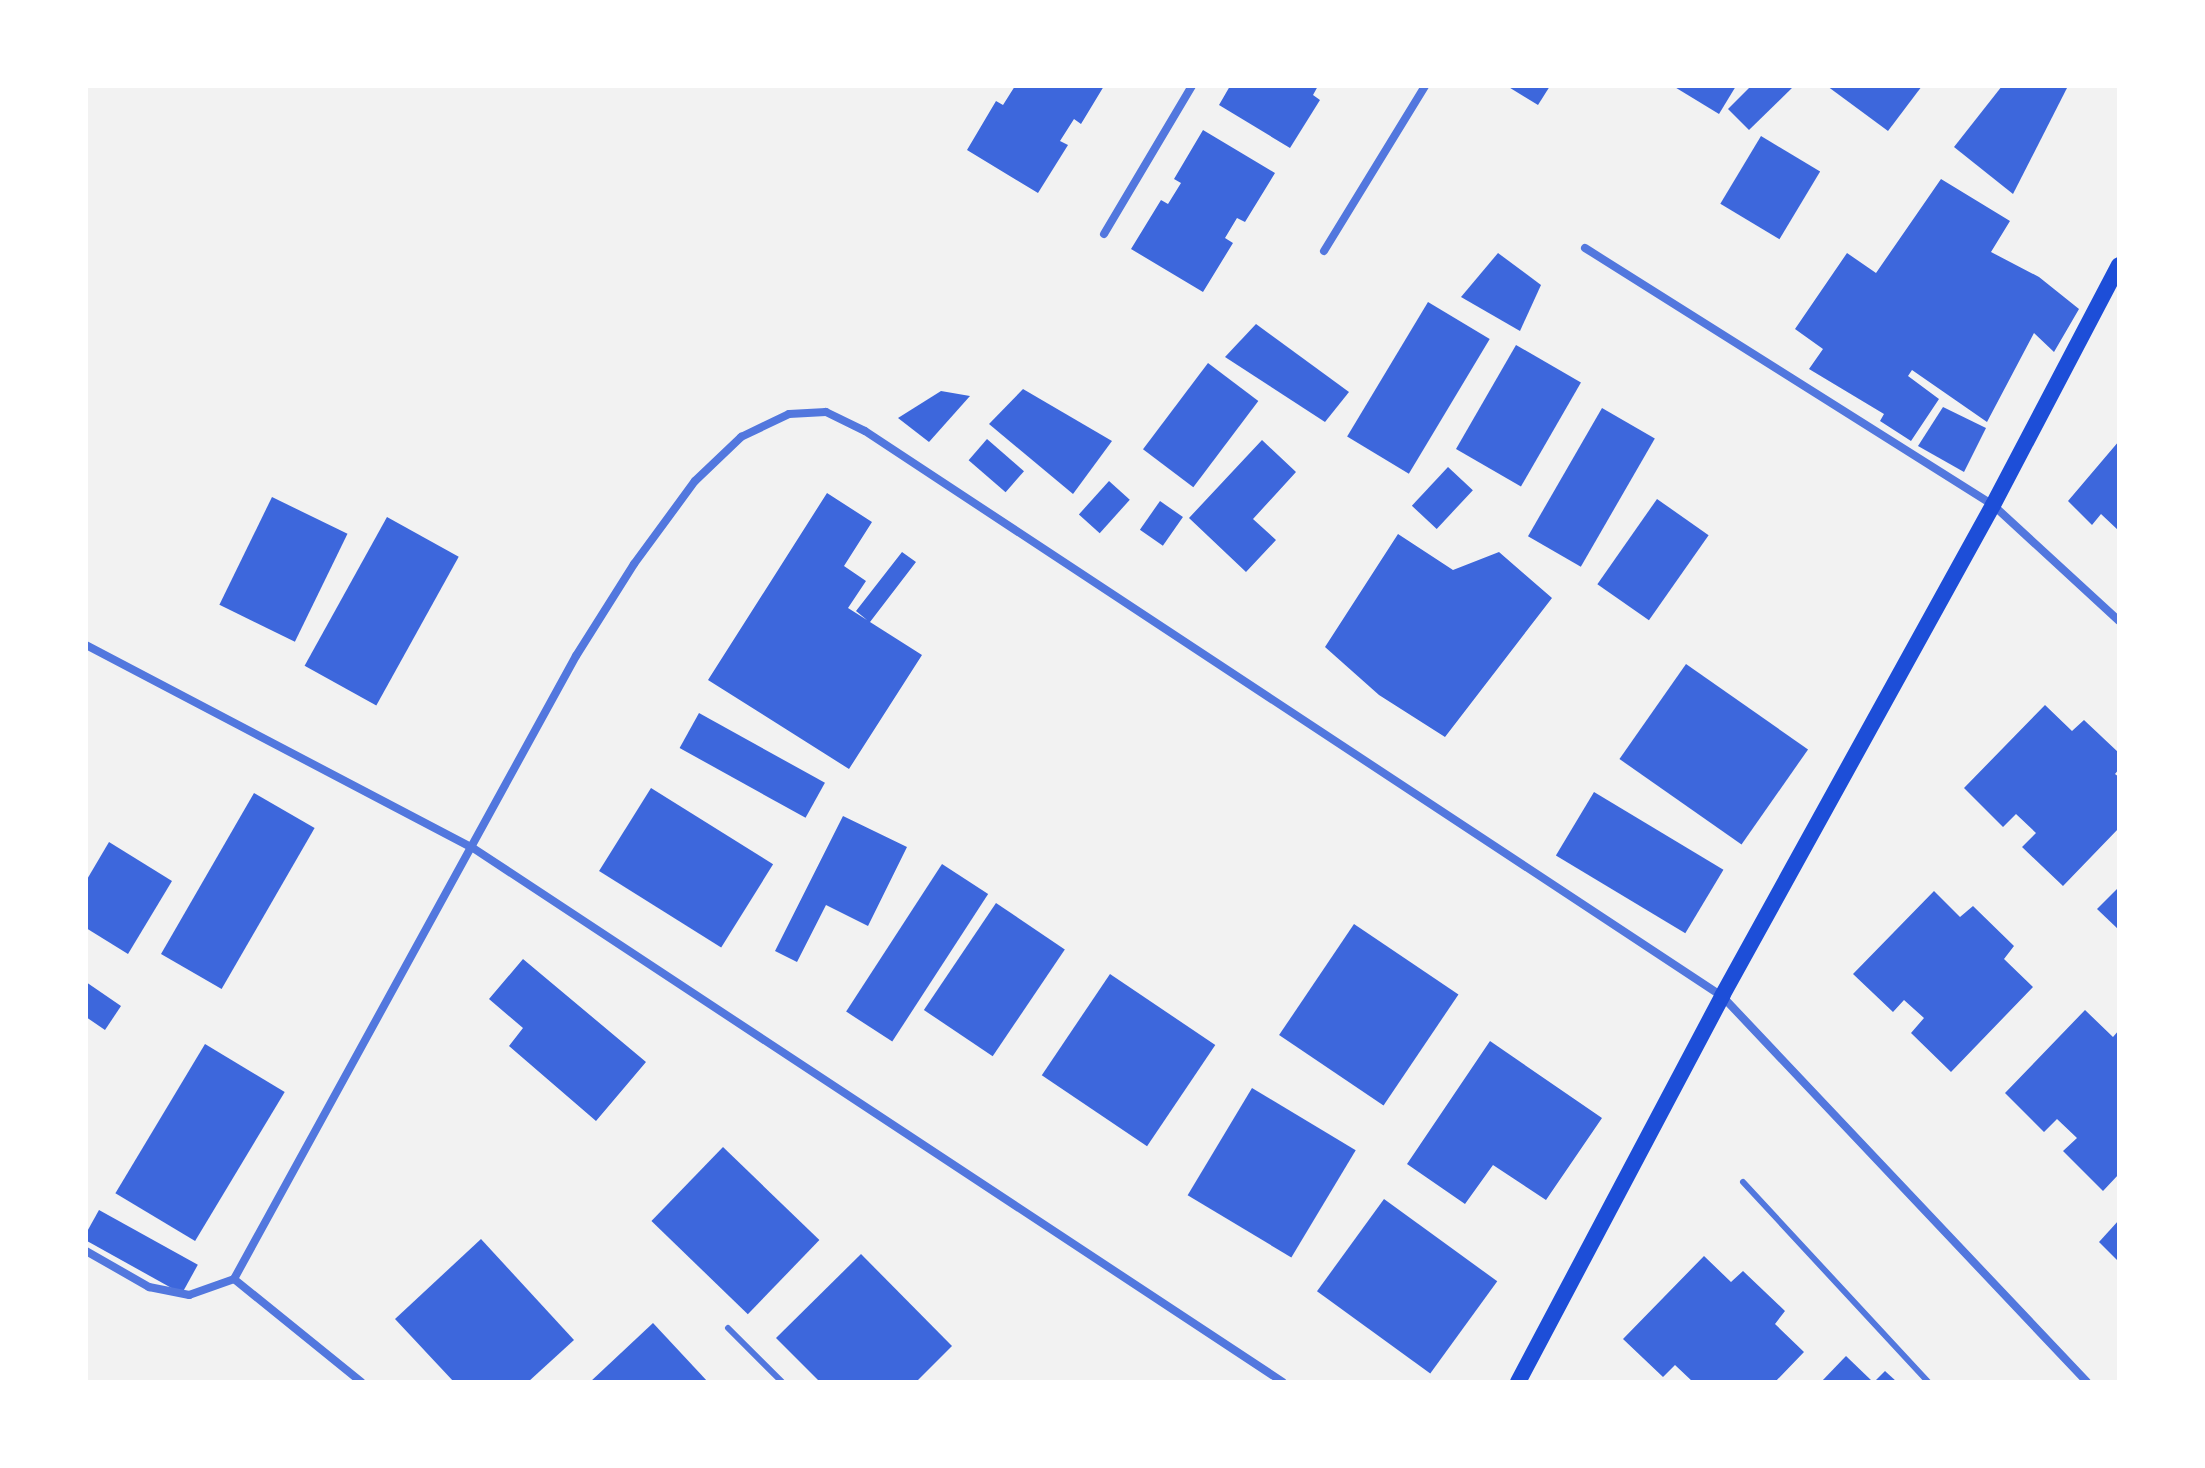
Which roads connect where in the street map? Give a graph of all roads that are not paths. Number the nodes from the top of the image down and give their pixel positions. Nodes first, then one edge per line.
1 (1192, 86) edge
2 (1425, 86) edge
3 (1104, 234) dead end
4 (1585, 248) dead end
5 (1324, 251) dead end
6 (2119, 265) edge
7 (1993, 505) junction
8 (2119, 621) edge
9 (86, 645) edge
10 (473, 848) junction
11 (1722, 996) junction
12 (1743, 1182) dead end
13 (86, 1251) edge
14 (234, 1279) junction
15 (728, 1328) dead end
16 (361, 1382) edge
17 (782, 1382) edge
18 (1283, 1382) edge
19 (1518, 1382) edge
20 (1928, 1382) edge
21 (2087, 1382) edge

1 - 3 street
2 - 5 street
4 - 7 street
6 - 7 main road
7 - 8 street
7 - 11 main road
9 - 10 street
10 - 11 street
10 - 14 street
10 - 18 street
11 - 19 main road
11 - 21 street
12 - 20 lane
13 - 14 street
14 - 16 street
15 - 17 lane

